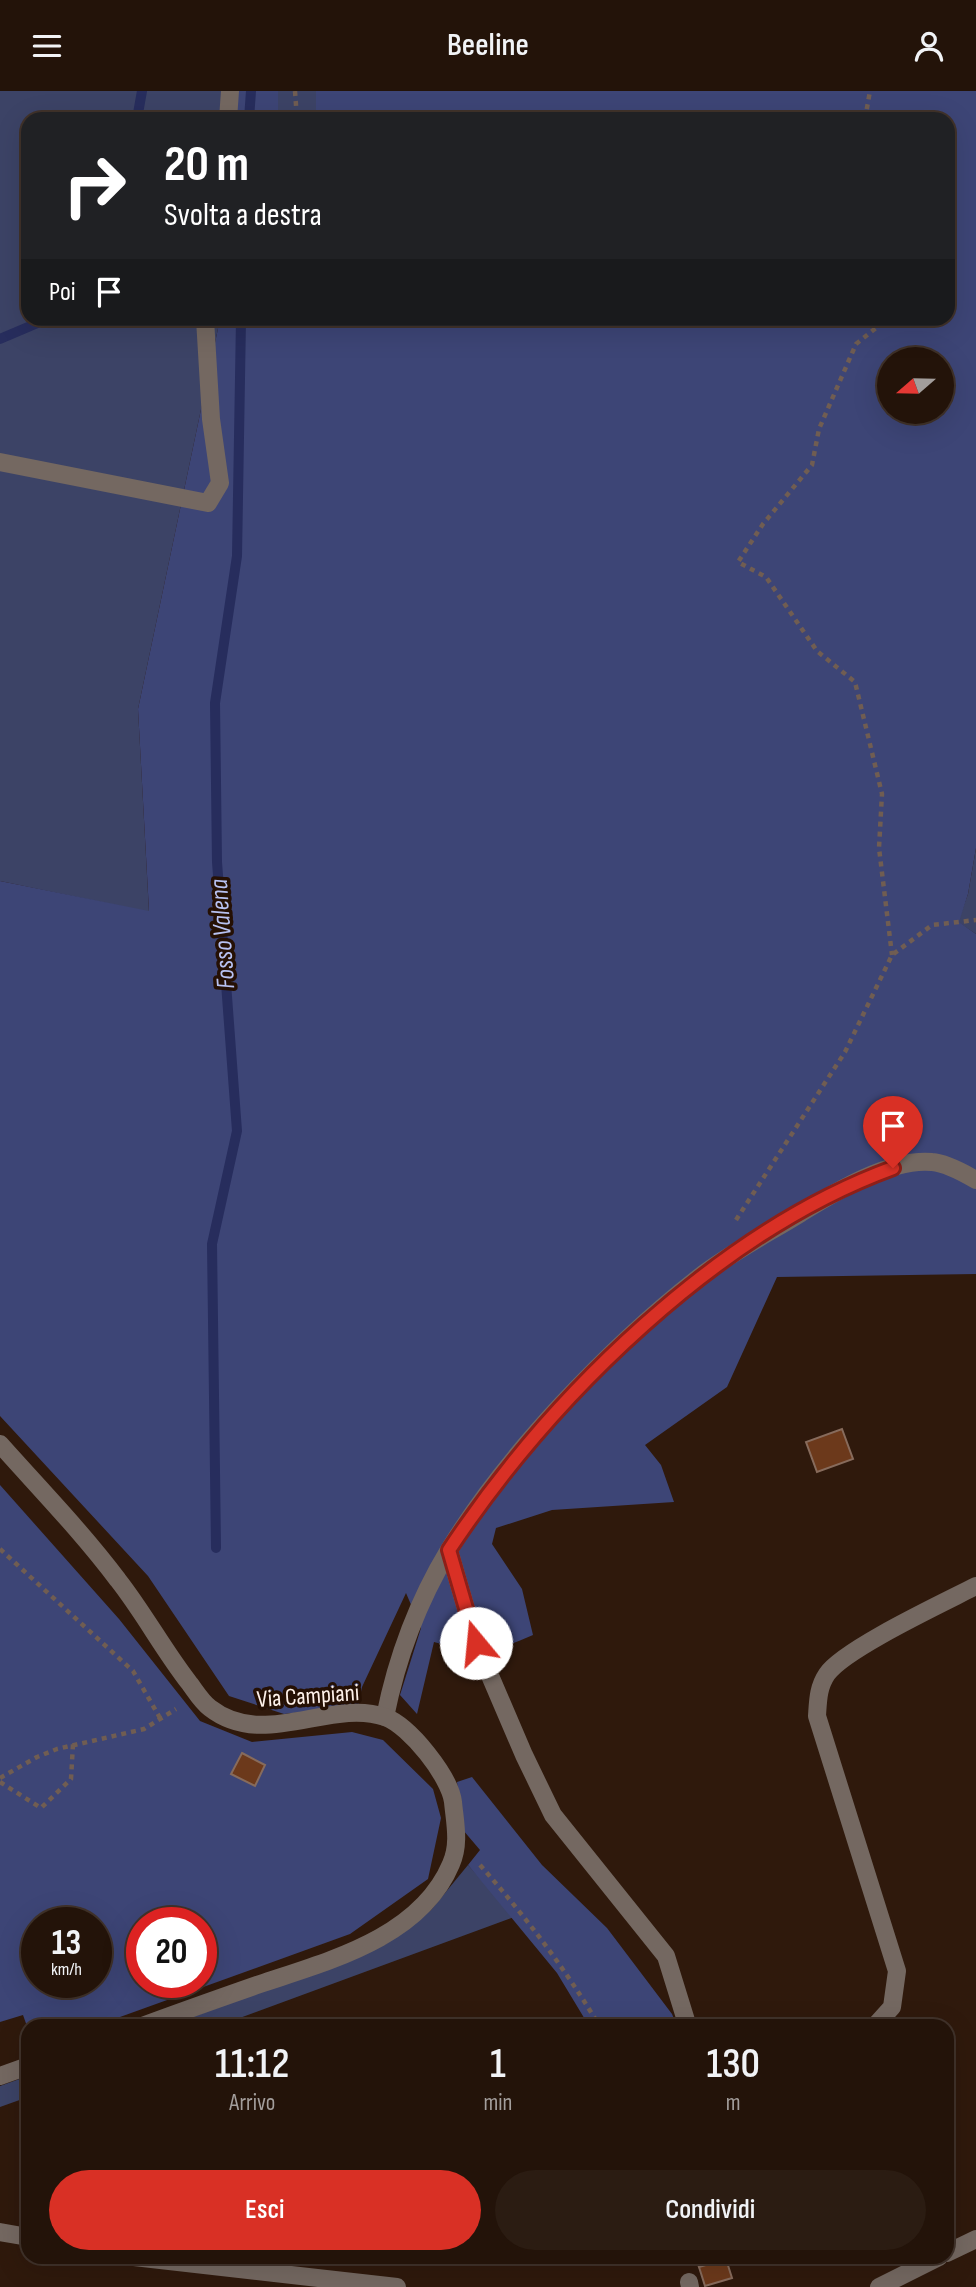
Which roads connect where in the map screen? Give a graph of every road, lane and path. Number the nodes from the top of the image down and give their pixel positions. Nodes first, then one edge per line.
1 (230, 91) edge
2 (295, 91) edge
3 (870, 91) edge
4 (228, 112) edge
5 (296, 112) edge
6 (866, 112) edge
7 (205, 326) edge
8 (876, 326) edge
9 (0, 462) edge
10 (976, 920) edge
11 (892, 955) junction
12 (976, 1180) edge
13 (725, 1260) junction
14 (0, 1444) edge
15 (0, 1549) edge
16 (449, 1550) junction
17 (976, 1586) edge
18 (200, 1696) junction
19 (385, 1717) junction
20 (160, 1718) junction
21 (73, 1744) junction
22 (0, 1780) edge
23 (457, 1839) junction
24 (163, 2019) edge
25 (595, 2019) edge
26 (686, 2019) edge
27 (881, 2019) edge
28 (21, 2068) edge
29 (0, 2076) edge
30 (0, 2232) edge
31 (21, 2236) edge
32 (976, 2239) edge
33 (954, 2250) edge
34 (195, 2264) edge
35 (925, 2264) edge
36 (397, 2287) edge
37 (879, 2287) edge

1 - 4 street
2 - 5 path
3 - 6 path
7 - 9 street
8 - 11 path
10 - 11 path
11 - 13 path
12 - 13 street
13 - 16 street
14 - 18 street, Via Campiani
15 - 20 path
16 - 19 street
16 - 26 street
17 - 27 street
18 - 19 street, Via Campiani
18 - 20 path
19 - 23 street, Via Campiani
20 - 21 path
21 - 22 path
21 - 22 path
23 - 24 street, Via Campiani
23 - 25 path
28 - 29 street
30 - 31 street
32 - 33 street
34 - 36 street
35 - 37 street

